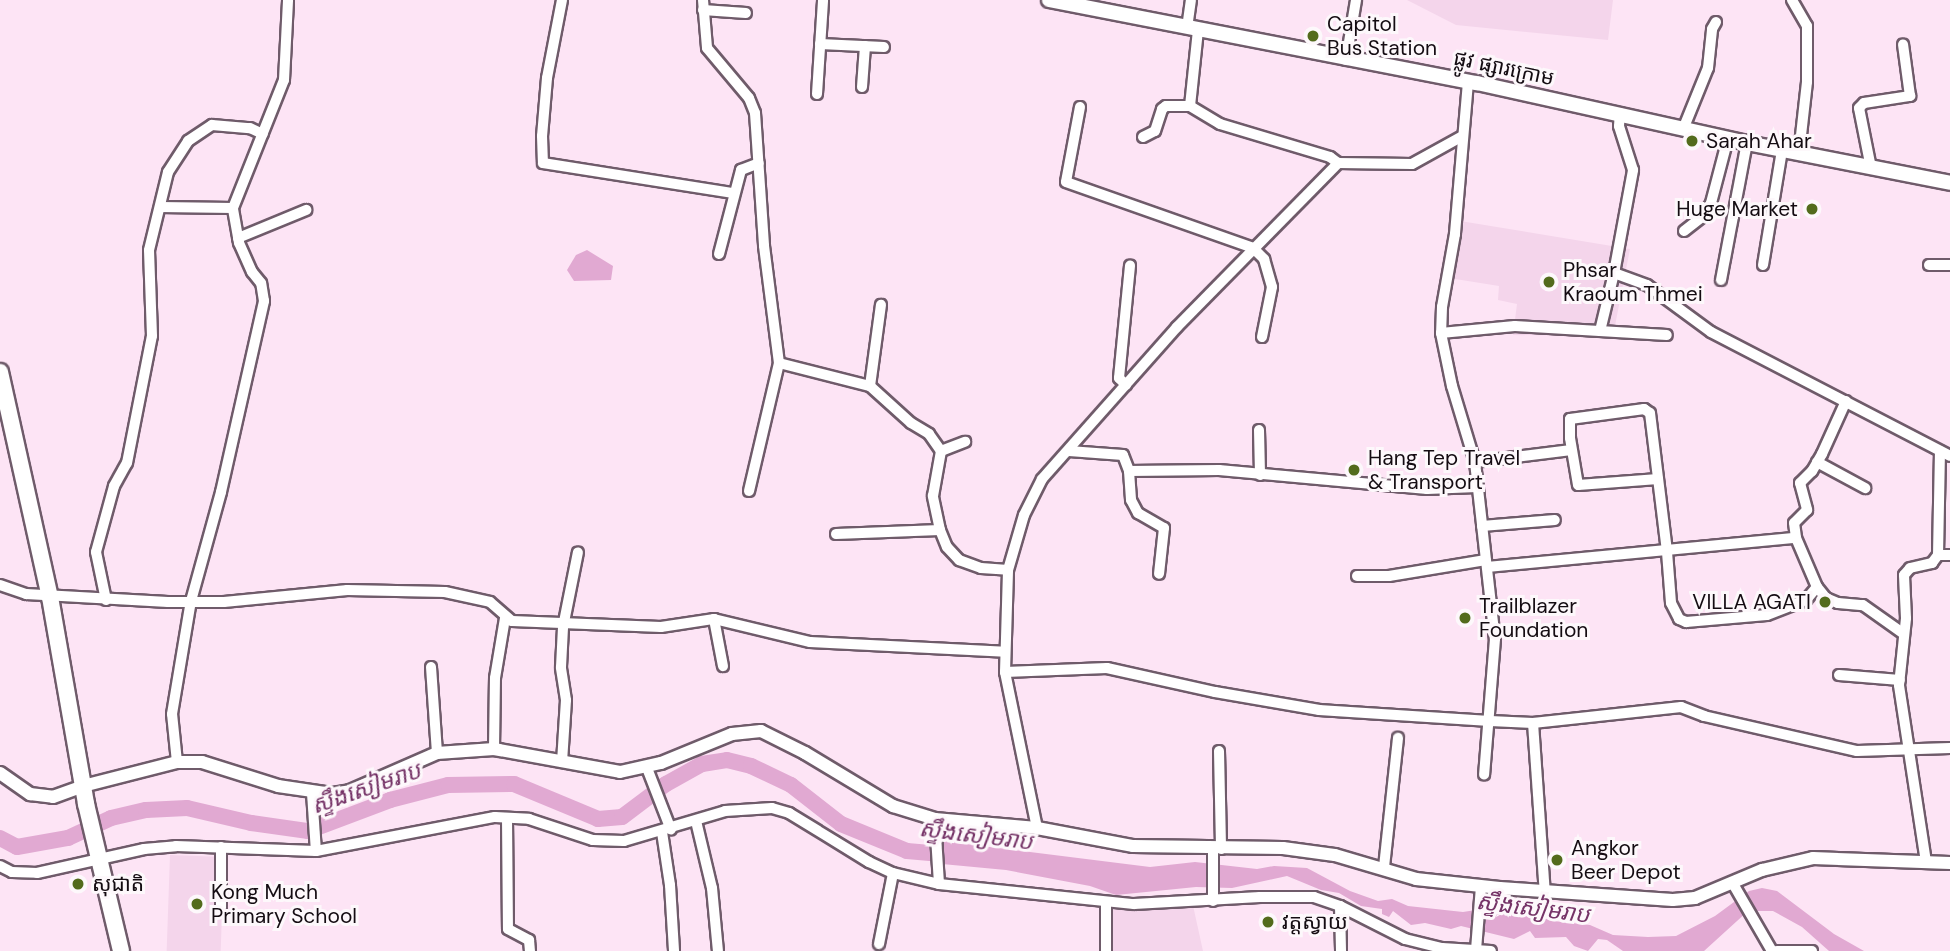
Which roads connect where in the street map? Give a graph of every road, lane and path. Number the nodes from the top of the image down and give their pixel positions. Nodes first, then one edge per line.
1 (288, 0) edge
2 (562, 0) edge
3 (823, 0) edge
4 (1049, 0) edge
5 (1191, 0) edge
6 (1356, 0) edge
7 (1792, 0) edge
8 (703, 5) edge
9 (746, 13) dead end
10 (1716, 22) dead end
11 (1192, 29) junction
12 (820, 44) junction
13 (1903, 44) dead end
14 (865, 46) junction
15 (884, 47) dead end
16 (1346, 60) junction
17 (1468, 82) junction
18 (862, 87) dead end
19 (817, 94) dead end
20 (1190, 106) junction
21 (1080, 107) dead end
22 (1620, 113) junction
23 (1684, 127) junction
24 (263, 134) junction
25 (1143, 137) dead end
26 (1461, 137) junction
27 (1728, 138) junction
28 (1747, 143) junction
29 (1782, 150) junction
30 (1799, 153) junction
31 (759, 163) junction
32 (1338, 163) junction
33 (1871, 168) junction
34 (1950, 183) edge
35 (732, 193) junction
36 (160, 207) junction
37 (233, 208) junction
38 (306, 210) dead end
39 (1684, 231) dead end
40 (238, 239) junction
41 (1253, 248) junction
42 (719, 254) dead end
43 (1763, 265) dead end
44 (1929, 265) dead end
45 (1950, 265) edge
46 (1130, 266) dead end
47 (1614, 273) junction
48 (1721, 280) dead end
49 (881, 305) dead end
50 (1600, 331) junction
51 (1441, 333) junction
52 (1667, 335) dead end
53 (1262, 337) dead end
54 (779, 363) junction
55 (0, 372) edge
56 (1126, 385) junction
57 (870, 386) junction
58 (1846, 401) junction
59 (1259, 430) dead end
60 (965, 442) dead end
61 (1571, 450) junction
62 (941, 451) junction
63 (1069, 451) junction
64 (1945, 454) edge
65 (1475, 462) junction
66 (1817, 463) junction
67 (1129, 471) junction
68 (1260, 475) junction
69 (1658, 479) junction
70 (1477, 487) junction
71 (1865, 488) dead end
72 (749, 491) dead end
73 (1555, 520) dead end
74 (1482, 526) junction
75 (940, 530) junction
76 (836, 534) dead end
77 (1796, 538) junction
78 (1667, 551) junction
79 (578, 552) dead end
80 (1938, 555) junction
81 (1950, 555) edge
82 (1486, 564) junction
83 (1008, 570) junction
84 (1159, 574) dead end
85 (1357, 576) dead end
86 (0, 585) edge
87 (1817, 587) junction
88 (50, 597) junction
89 (106, 600) junction
90 (191, 601) junction
91 (505, 618) junction
92 (714, 619) junction
93 (564, 622) junction
94 (1904, 634) junction
95 (1005, 652) junction
96 (723, 666) dead end
97 (431, 667) dead end
98 (1004, 673) junction
99 (1839, 675) dead end
100 (1900, 680) junction
101 (1490, 721) junction
102 (1533, 723) junction
103 (1398, 738) dead end
104 (1950, 748) edge
105 (494, 749) junction
106 (1219, 751) dead end
107 (1909, 751) junction
108 (437, 753) junction
109 (177, 762) junction
110 (562, 762) junction
111 (647, 768) junction
112 (0, 773) edge
113 (1484, 775) dead end
114 (83, 786) junction
115 (312, 793) junction
116 (507, 818) junction
117 (696, 821) junction
118 (936, 825) junction
119 (1037, 828) junction
120 (667, 831) junction
121 (221, 847) junction
122 (316, 848) junction
123 (98, 851) junction
124 (1216, 853) junction
125 (1926, 862) junction
126 (1950, 863) edge
127 (0, 866) edge
128 (1384, 867) junction
129 (893, 873) junction
130 (938, 881) junction
131 (1734, 887) junction
132 (1480, 892) junction
133 (1545, 893) junction
134 (1214, 897) junction
135 (1106, 903) junction
136 (1340, 906) junction
137 (221, 908) dead end
138 (879, 944) dead end
139 (1476, 946) edge
140 (121, 951) edge
141 (530, 951) edge
142 (674, 951) edge
143 (718, 951) edge
144 (1106, 951) edge
145 (1341, 951) edge
146 (1491, 951) edge
147 (1774, 951) edge
148 (1812, 951) edge

1 - 24 street
2 - 35 street
3 - 12 street
4 - 11 main road, ផ្លូវ ផ្សារក្រោម
5 - 11 street
6 - 16 street
7 - 30 street
8 - 9 street
8 - 31 street
10 - 23 street
11 - 16 main road, ផ្លូវ ផ្សារក្រោម
11 - 20 street
12 - 14 street
12 - 19 street
13 - 33 street
14 - 15 street
14 - 18 street
16 - 17 main road, ផ្លូវ ផ្សារក្រោម
17 - 22 main road, ផ្លូវ ផ្សារក្រោម
17 - 26 street
20 - 25 street
20 - 32 street
21 - 41 street
22 - 23 main road, ផ្លូវ ផ្សារក្រោម
22 - 47 street
23 - 27 main road, ផ្លូវ ផ្សារក្រោម
24 - 36 street
24 - 37 street
26 - 32 street
26 - 51 street
27 - 28 main road, ផ្លូវ ផ្សារក្រោម
27 - 39 street
28 - 29 main road, ផ្លូវ ផ្សារក្រោម
28 - 48 street
29 - 30 main road, ផ្លូវ ផ្សារក្រោម
29 - 43 street
30 - 33 main road, ផ្លូវ ផ្សារក្រោម
31 - 35 street
31 - 54 street
32 - 41 street
33 - 34 main road, ផ្លូវ ផ្សារក្រោម
35 - 42 street
36 - 37 street
36 - 89 street
37 - 40 street
38 - 40 street
40 - 90 street
41 - 53 street
41 - 56 street
44 - 45 street
46 - 56 street
47 - 50 street
47 - 58 street
49 - 57 street
50 - 51 street
50 - 52 street
51 - 65 street
54 - 57 street
54 - 72 street
55 - 88 highway
56 - 63 street
57 - 62 street
58 - 64 street
58 - 66 street
59 - 68 street
60 - 62 street
61 - 65 street
61 - 69 street
61 - 69 street
62 - 75 street
63 - 67 street
63 - 83 street
64 - 80 street
65 - 70 street
66 - 71 street
66 - 77 street
67 - 68 street
67 - 84 street
68 - 70 street
69 - 78 street
70 - 74 street
73 - 74 street
74 - 82 street
75 - 76 street
75 - 83 street
77 - 78 street
77 - 87 street
78 - 82 street
78 - 87 street
79 - 93 street
80 - 81 street
80 - 94 street
82 - 85 street
82 - 101 street
83 - 95 street
86 - 88 street
87 - 94 street
88 - 89 street
88 - 114 highway
89 - 90 street
90 - 91 street
90 - 109 street
91 - 93 street
91 - 105 street
92 - 93 street
92 - 95 street
92 - 96 street
93 - 110 street
94 - 100 street
95 - 98 street
97 - 108 street
98 - 101 street
98 - 119 street
99 - 100 street
100 - 107 street
101 - 102 street
101 - 113 street
102 - 107 street
102 - 133 street
103 - 128 street
104 - 107 street
105 - 108 street
105 - 110 street
106 - 124 street
107 - 125 street
108 - 115 street
109 - 114 street
109 - 115 street
110 - 111 street
111 - 118 street
111 - 120 street
112 - 114 street
114 - 123 highway
115 - 122 street
116 - 120 street
116 - 122 street
116 - 141 street
117 - 120 street
117 - 129 street
117 - 143 street
118 - 119 street
118 - 130 street
119 - 124 street
120 - 142 street
121 - 122 street
121 - 123 street
121 - 137 street
123 - 127 street
123 - 140 highway
124 - 128 street
124 - 134 street
125 - 126 street
125 - 131 street
128 - 132 street
129 - 130 street
129 - 138 street
130 - 135 street
131 - 133 street
131 - 147 street
132 - 133 street
132 - 139 street
134 - 135 street
134 - 136 street
135 - 144 street
136 - 139 street
136 - 145 street
139 - 146 street
147 - 148 street

